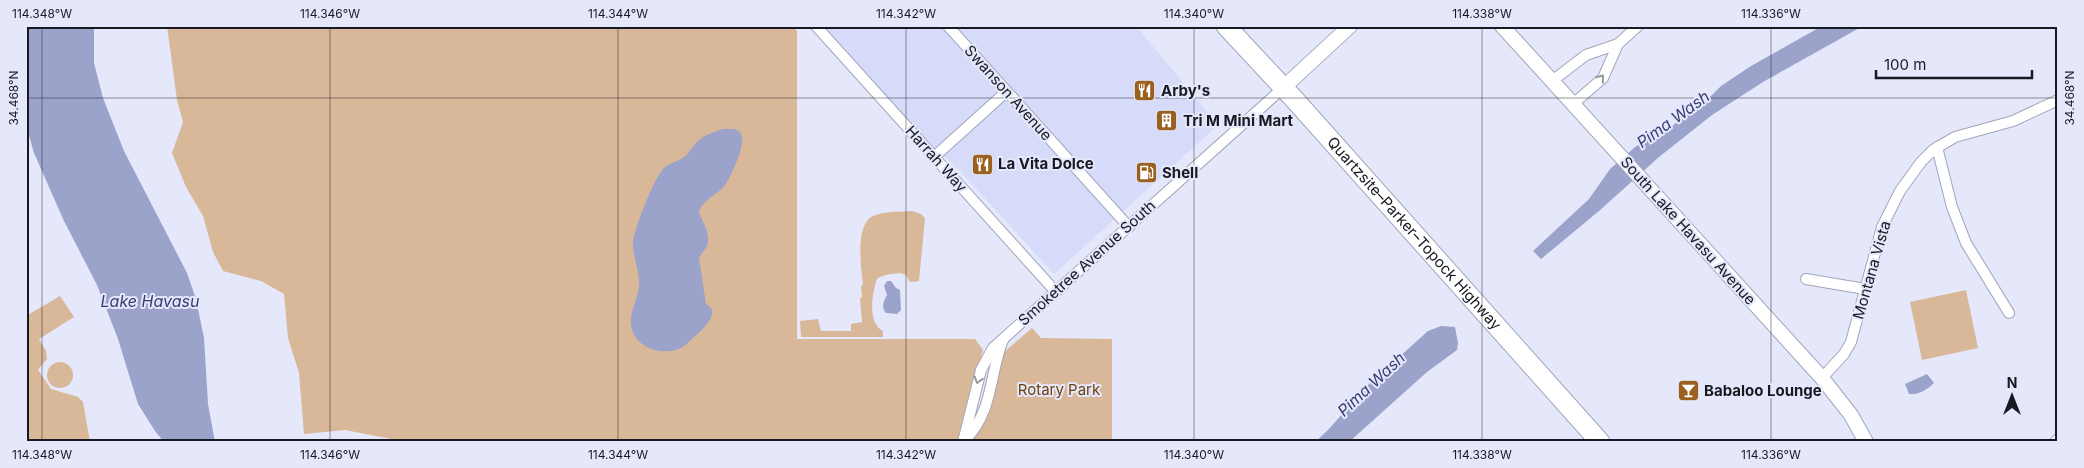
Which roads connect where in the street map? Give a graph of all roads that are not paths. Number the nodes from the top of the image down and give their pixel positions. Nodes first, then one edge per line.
1 (816, 26) edge
2 (948, 26) edge
3 (1226, 26) edge
4 (1350, 26) edge
5 (1502, 26) edge
6 (1638, 26) edge
7 (1618, 44) junction
8 (1552, 81) junction
9 (1283, 88) junction
10 (1006, 92) junction
11 (2058, 100) edge
12 (1573, 104) junction
13 (1937, 147) junction
14 (934, 157) junction
15 (1129, 226) junction
16 (1806, 279) dead end
17 (1865, 289) junction
18 (1055, 291) junction
19 (2009, 313) dead end
20 (1003, 339) junction
21 (1822, 378) junction
22 (2058, 439) edge
23 (963, 442) edge
24 (1600, 442) edge
25 (1866, 442) edge
26 (2055, 442) edge

1 - 14 street, Harrah Way
2 - 10 street, Swanson Avenue
3 - 9 highway, Quartzsite–Parker–Topock Highway
4 - 9 main road, Smoketree Avenue South
5 - 8 main road, South Lake Havasu Avenue
6 - 7 street
7 - 8 street
12 -> 7 street
8 - 12 main road, South Lake Havasu Avenue
9 - 15 street, Smoketree Avenue South
9 - 24 highway, Quartzsite–Parker–Topock Highway
10 - 14 street
10 - 15 street, Swanson Avenue
11 - 13 street, Montana Vista
12 - 21 main road, South Lake Havasu Avenue
13 - 17 street, Montana Vista
13 - 19 street
14 - 18 street, Harrah Way
15 - 18 street, Smoketree Avenue South
16 - 17 street
17 - 21 street, Montana Vista
18 - 20 street, Smoketree Avenue South
20 - 23 street, Smoketree Avenue South
20 -> 23 street, Smoketree Avenue South
21 - 25 main road, South Lake Havasu Avenue
22 - 26 street

